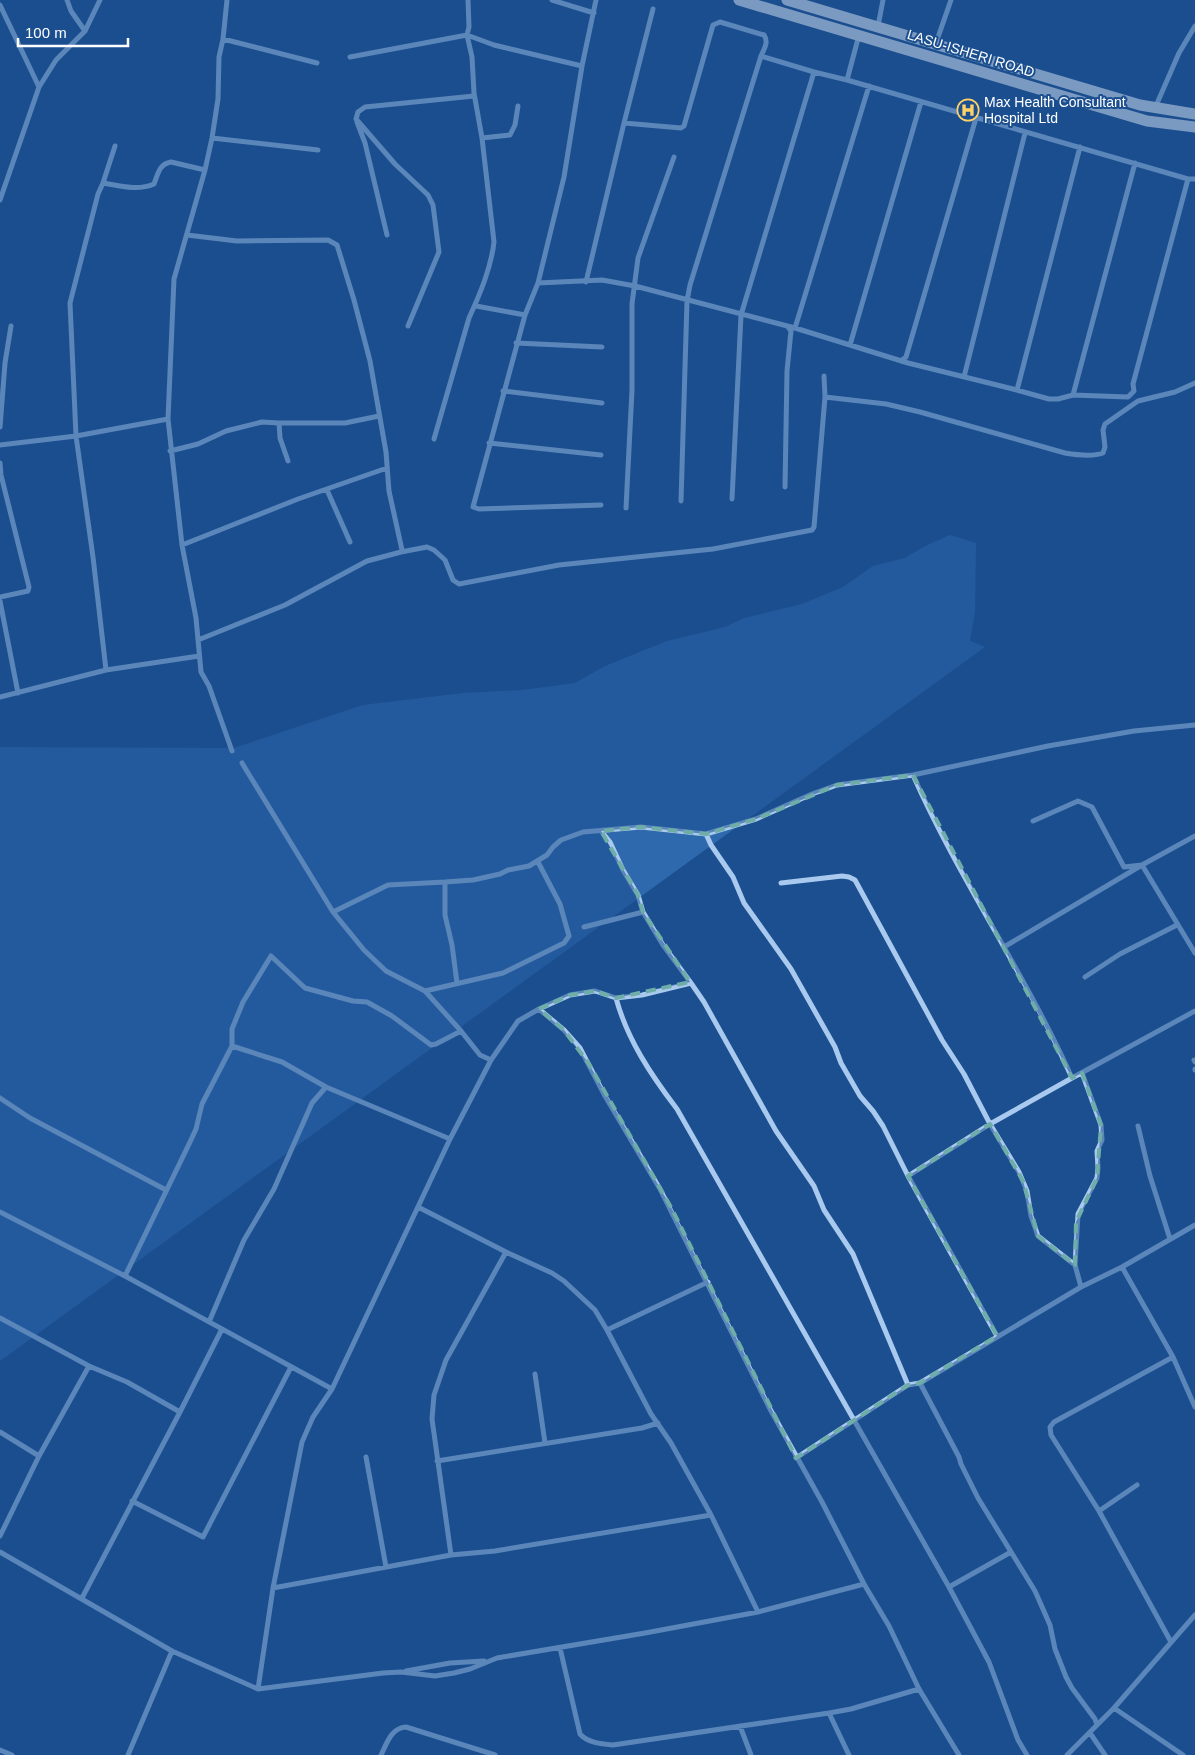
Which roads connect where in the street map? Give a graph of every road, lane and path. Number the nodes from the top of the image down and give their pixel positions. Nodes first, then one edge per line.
1 (67, 0) edge
2 (100, 0) edge
3 (227, 0) edge
4 (468, 0) edge
5 (552, 0) edge
6 (596, 0) edge
7 (739, 0) edge
8 (787, 0) edge
9 (883, 0) edge
10 (951, 0) edge
11 (0, 5) edge
12 (653, 9) dead end
13 (594, 13) junction
14 (1195, 26) edge
15 (878, 27) junction
16 (84, 31) junction
17 (467, 35) junction
18 (860, 35) junction
19 (223, 39) junction
20 (935, 44) junction
21 (760, 56) junction
22 (350, 57) dead end
23 (317, 63) dead end
24 (582, 66) junction
25 (814, 72) junction
26 (1034, 74) junction
27 (847, 80) junction
28 (869, 86) junction
29 (1030, 86) junction
30 (39, 88) junction
31 (474, 96) junction
32 (921, 102) junction
33 (518, 106) dead end
34 (1155, 108) junction
35 (1195, 114) edge
36 (976, 118) junction
37 (356, 119) junction
38 (624, 123) junction
39 (1195, 127) edge
40 (1025, 133) junction
41 (212, 138) junction
42 (482, 138) junction
43 (115, 146) dead end
44 (1080, 147) junction
45 (318, 150) dead end
46 (674, 157) dead end
47 (1135, 163) junction
48 (205, 170) junction
49 (1188, 179) junction
50 (1195, 180) edge
51 (103, 183) junction
52 (0, 200) edge
53 (187, 234) junction
54 (387, 235) dead end
55 (586, 282) junction
56 (538, 284) junction
57 (634, 286) junction
58 (687, 301) junction
59 (476, 306) junction
60 (525, 315) junction
61 (740, 315) junction
62 (11, 326) dead end
63 (408, 326) dead end
64 (788, 326) junction
65 (795, 328) junction
66 (516, 343) junction
67 (850, 345) junction
68 (602, 347) dead end
69 (901, 361) junction
70 (824, 376) dead end
71 (964, 377) junction
72 (1195, 383) edge
73 (1017, 390) junction
74 (503, 391) junction
75 (1073, 395) junction
76 (824, 396) junction
77 (602, 403) dead end
78 (379, 416) junction
79 (168, 419) junction
80 (279, 423) junction
81 (0, 427) edge
82 (76, 436) junction
83 (434, 439) dead end
84 (489, 443) junction
85 (0, 446) edge
86 (170, 451) junction
87 (601, 455) dead end
88 (288, 461) dead end
89 (0, 463) edge
90 (387, 468) junction
91 (785, 487) dead end
92 (327, 490) junction
93 (732, 499) dead end
94 (681, 501) dead end
95 (601, 505) dead end
96 (626, 508) dead end
97 (350, 542) dead end
98 (182, 545) junction
99 (402, 552) junction
100 (0, 597) edge
101 (0, 601) edge
102 (198, 640) junction
103 (199, 656) junction
104 (106, 670) junction
105 (18, 693) junction
106 (0, 697) edge
107 (1195, 725) edge
108 (232, 751) dead end
109 (242, 764) dead end
110 (913, 775) junction
111 (1033, 822) dead end
112 (600, 832) junction
113 (706, 834) junction
114 (1195, 836) edge
115 (538, 862) junction
116 (1142, 865) junction
117 (445, 882) junction
118 (781, 883) dead end
119 (333, 912) junction
120 (643, 912) junction
121 (1177, 925) junction
122 (584, 927) dead end
123 (1004, 947) junction
124 (1195, 953) edge
125 (1084, 977) dead end
126 (690, 983) junction
127 (458, 984) junction
128 (425, 991) junction
129 (616, 998) junction
130 (539, 1009) junction
131 (1195, 1011) edge
132 (461, 1031) junction
133 (232, 1046) junction
134 (491, 1060) junction
135 (1082, 1073) junction
136 (1072, 1078) junction
137 (326, 1087) junction
138 (0, 1098) edge
139 (990, 1124) junction
140 (1138, 1126) dead end
141 (450, 1139) junction
142 (908, 1176) junction
143 (166, 1190) junction
144 (418, 1207) junction
145 (0, 1212) edge
146 (1195, 1225) edge
147 (1170, 1239) junction
148 (506, 1252) junction
149 (1074, 1266) junction
150 (1122, 1267) junction
151 (125, 1276) junction
152 (708, 1282) junction
153 (1081, 1288) junction
154 (0, 1318) edge
155 (209, 1322) junction
156 (222, 1329) junction
157 (607, 1330) junction
158 (997, 1336) junction
159 (1172, 1357) junction
160 (89, 1366) junction
161 (291, 1367) junction
162 (535, 1374) dead end
163 (920, 1383) junction
164 (908, 1385) junction
165 (332, 1389) junction
166 (1195, 1407) edge
167 (180, 1412) junction
168 (854, 1421) junction
169 (658, 1423) junction
170 (0, 1432) edge
171 (545, 1443) junction
172 (39, 1456) junction
173 (366, 1457) dead end
174 (796, 1458) junction
175 (437, 1461) junction
176 (1137, 1485) dead end
177 (132, 1502) junction
178 (1099, 1511) junction
179 (711, 1515) junction
180 (0, 1536) edge
181 (0, 1552) edge
182 (1011, 1552) junction
183 (451, 1555) junction
184 (386, 1567) junction
185 (864, 1584) junction
186 (949, 1587) junction
187 (273, 1588) junction
188 (82, 1598) junction
189 (758, 1612) junction
190 (1195, 1615) edge
191 (1171, 1642) junction
192 (560, 1648) junction
193 (172, 1650) junction
194 (486, 1661) junction
195 (401, 1672) junction
196 (258, 1689) junction
197 (920, 1689) junction
198 (1114, 1708) junction
199 (829, 1713) junction
200 (1097, 1725) junction
201 (740, 1726) junction
202 (1090, 1733) junction
203 (0, 1750) edge
204 (12, 1755) edge
205 (128, 1755) edge
206 (381, 1755) edge
207 (495, 1755) edge
208 (751, 1755) edge
209 (849, 1755) edge
210 (959, 1755) edge
211 (1027, 1755) edge
212 (1067, 1755) edge
213 (1105, 1755) edge
214 (1183, 1755) edge

1 - 16 street
2 - 16 street
3 - 19 street
4 - 17 street
5 - 13 street
6 - 13 street
7 - 18 main road, LASU-ISHERI ROAD
8 - 15 main road, LASU-ISHERI ROAD
9 - 15 street
10 - 20 street
11 - 30 street
12 - 38 street
13 - 24 street
14 - 34 street
15 - 20 main road, LASU-ISHERI ROAD
16 - 30 street
17 - 22 street
17 - 24 street
17 - 31 street
18 - 27 street
18 - 29 main road, LASU-ISHERI ROAD
19 - 23 street
19 - 41 street
20 - 26 main road, LASU-ISHERI ROAD
21 - 25 street
21 - 38 street
21 - 58 street
24 - 56 street
25 - 27 street
25 - 61 street
26 - 29 main road
26 - 34 main road, LASU-ISHERI ROAD
27 - 28 street
28 - 32 street
28 - 65 street
29 - 39 main road, LASU-ISHERI ROAD
30 - 52 street
31 - 37 street
31 - 42 street
32 - 36 street
32 - 67 street
33 - 42 street
34 - 35 main road, LASU-ISHERI ROAD
36 - 40 street
36 - 69 street
37 - 54 street
37 - 63 street
38 - 55 street
40 - 44 street
40 - 71 street
41 - 45 street
41 - 48 street
42 - 59 street
43 - 51 street
44 - 47 street
44 - 73 street
46 - 57 street
47 - 49 street
47 - 75 street
48 - 51 street
48 - 53 street
49 - 50 street
49 - 75 street
51 - 82 street
53 - 78 street
53 - 79 street
55 - 56 street
55 - 57 street
56 - 60 street
57 - 58 street
57 - 96 street
58 - 61 street
58 - 94 street
59 - 60 street
59 - 83 street
60 - 66 street
61 - 64 street
61 - 93 street
62 - 81 street
64 - 65 street
64 - 91 street
65 - 67 street
66 - 68 street
66 - 74 street
67 - 69 street
69 - 71 street
70 - 76 street
71 - 73 street
72 - 76 street
73 - 75 street
74 - 77 street
74 - 84 street
76 - 99 street
78 - 80 street
78 - 90 street
79 - 82 street
79 - 86 street
80 - 86 street
80 - 88 street
82 - 85 street
82 - 104 street
84 - 87 street
84 - 95 street
86 - 98 street
89 - 100 street
90 - 92 street
90 - 99 street
92 - 97 street
92 - 98 street
98 - 102 street
99 - 102 street
101 - 105 street
102 - 103 street
103 - 104 street
103 - 108 street
104 - 105 street
105 - 106 street
107 - 110 street
109 - 119 street
110 - 113 street
110 - 123 street
111 - 116 street
112 - 113 street
112 - 115 street
112 - 120 street
113 - 142 street
114 - 116 street
115 - 117 street
115 - 127 street
116 - 121 street
116 - 123 street
117 - 119 street
117 - 127 street
118 - 139 street
119 - 128 street
120 - 122 street
120 - 126 street
121 - 124 street
121 - 125 street
123 - 136 street
126 - 129 street
126 - 164 street
127 - 128 street
128 - 132 street
129 - 130 street
129 - 168 street
130 - 134 street
130 - 152 street
131 - 135 street
132 - 133 street
132 - 134 street
133 - 137 street
133 - 143 street
134 - 141 street
135 - 136 street
135 - 149 street
136 - 139 street
137 - 141 street
137 - 155 street
138 - 143 street
139 - 142 street
139 - 149 street
140 - 147 street
141 - 144 street
142 - 158 street
143 - 151 street
144 - 148 street
144 - 165 street
145 - 151 street
146 - 147 street
147 - 150 street
148 - 157 street
148 - 175 street
149 - 153 street
150 - 153 street
150 - 159 street
151 - 155 street
152 - 157 street
152 - 174 street
153 - 158 street
154 - 160 street
155 - 156 street
156 - 161 street
156 - 167 street
157 - 169 street
158 - 163 street
159 - 166 street
159 - 178 street
160 - 167 street
160 - 172 street
161 - 165 street
161 - 177 street
162 - 171 street
163 - 164 street
163 - 182 street
164 - 168 street
165 - 187 street
167 - 177 street
168 - 174 street
168 - 186 street
169 - 171 street
169 - 179 street
170 - 172 street
171 - 175 street
172 - 180 street
173 - 184 street
174 - 185 street
175 - 183 street
176 - 178 street
177 - 188 street
178 - 191 street
179 - 183 street
179 - 189 street
181 - 188 street
182 - 186 street
182 - 200 street
183 - 184 street
184 - 187 street
185 - 189 street
185 - 197 street
186 - 211 street
187 - 196 street
188 - 193 street
189 - 192 street
190 - 191 street
191 - 198 street
192 - 194 street
192 - 201 street
193 - 196 street
193 - 205 street
194 - 195 street
194 - 195 street
195 - 196 street
197 - 199 street
197 - 210 street
198 - 200 street
198 - 214 street
199 - 201 street
199 - 209 street
200 - 202 street
201 - 208 street
202 - 212 street
202 - 213 street
203 - 204 street
206 - 207 street

